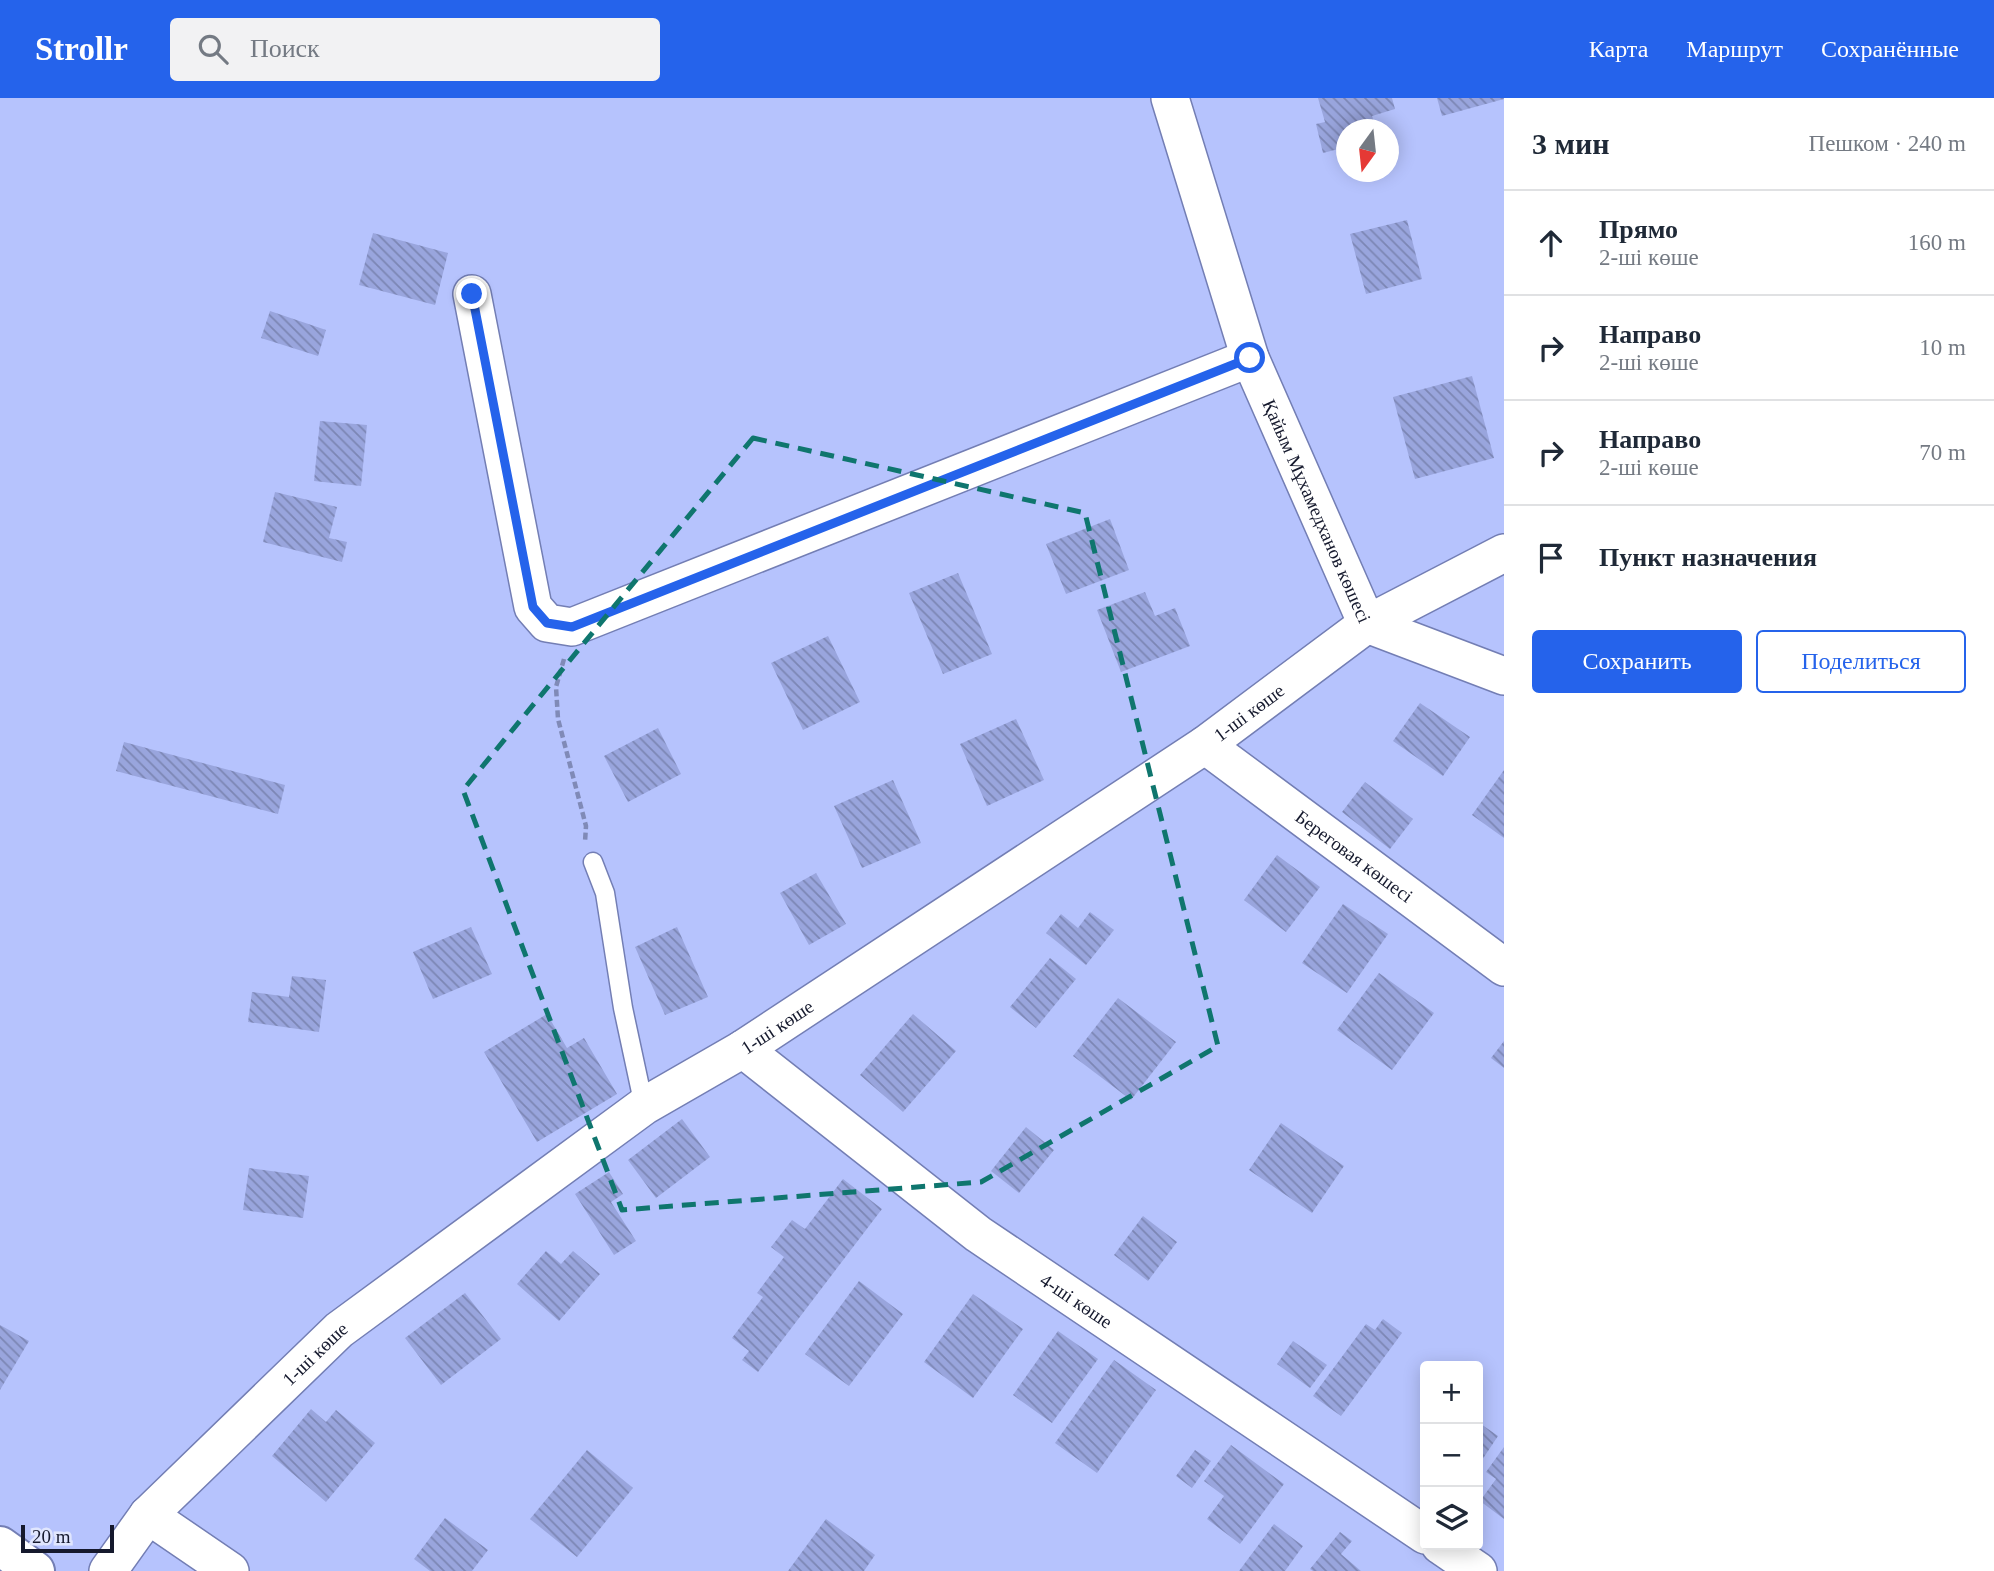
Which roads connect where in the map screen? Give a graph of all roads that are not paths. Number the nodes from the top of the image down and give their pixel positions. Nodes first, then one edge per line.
1 (1170, 98) edge
2 (472, 294) dead end
3 (1250, 358) junction
4 (1504, 553) edge
5 (1367, 624) junction
6 (1504, 676) edge
7 (1205, 745) junction
8 (593, 862) road end
9 (1504, 967) edge
10 (743, 1049) junction
11 (644, 1106) junction
12 (148, 1515) junction
13 (1420, 1532) edge
14 (0, 1546) edge
15 (1447, 1550) edge
16 (35, 1571) edge
17 (108, 1571) edge
18 (230, 1571) edge
19 (1478, 1571) edge

1 - 3 street, Қайым Мұхамедханов көшесi
2 - 3 street
3 - 5 street, Қайым Мұхамедханов көшесi
4 - 5 street, 1-ші көше
5 - 6 street, Қайым Мұхамедханов көшесi
5 - 7 street, 1-ші көше
7 - 9 street, Береговая көшесі
7 - 10 street, 1-ші көше
8 - 11 lane
10 - 11 street, 1-ші көше
10 - 13 street, 4-шi көше
11 - 12 street, 1-ші көше
12 - 17 street, 1-ші көше
12 - 18 street
14 - 16 highway
15 - 19 street

